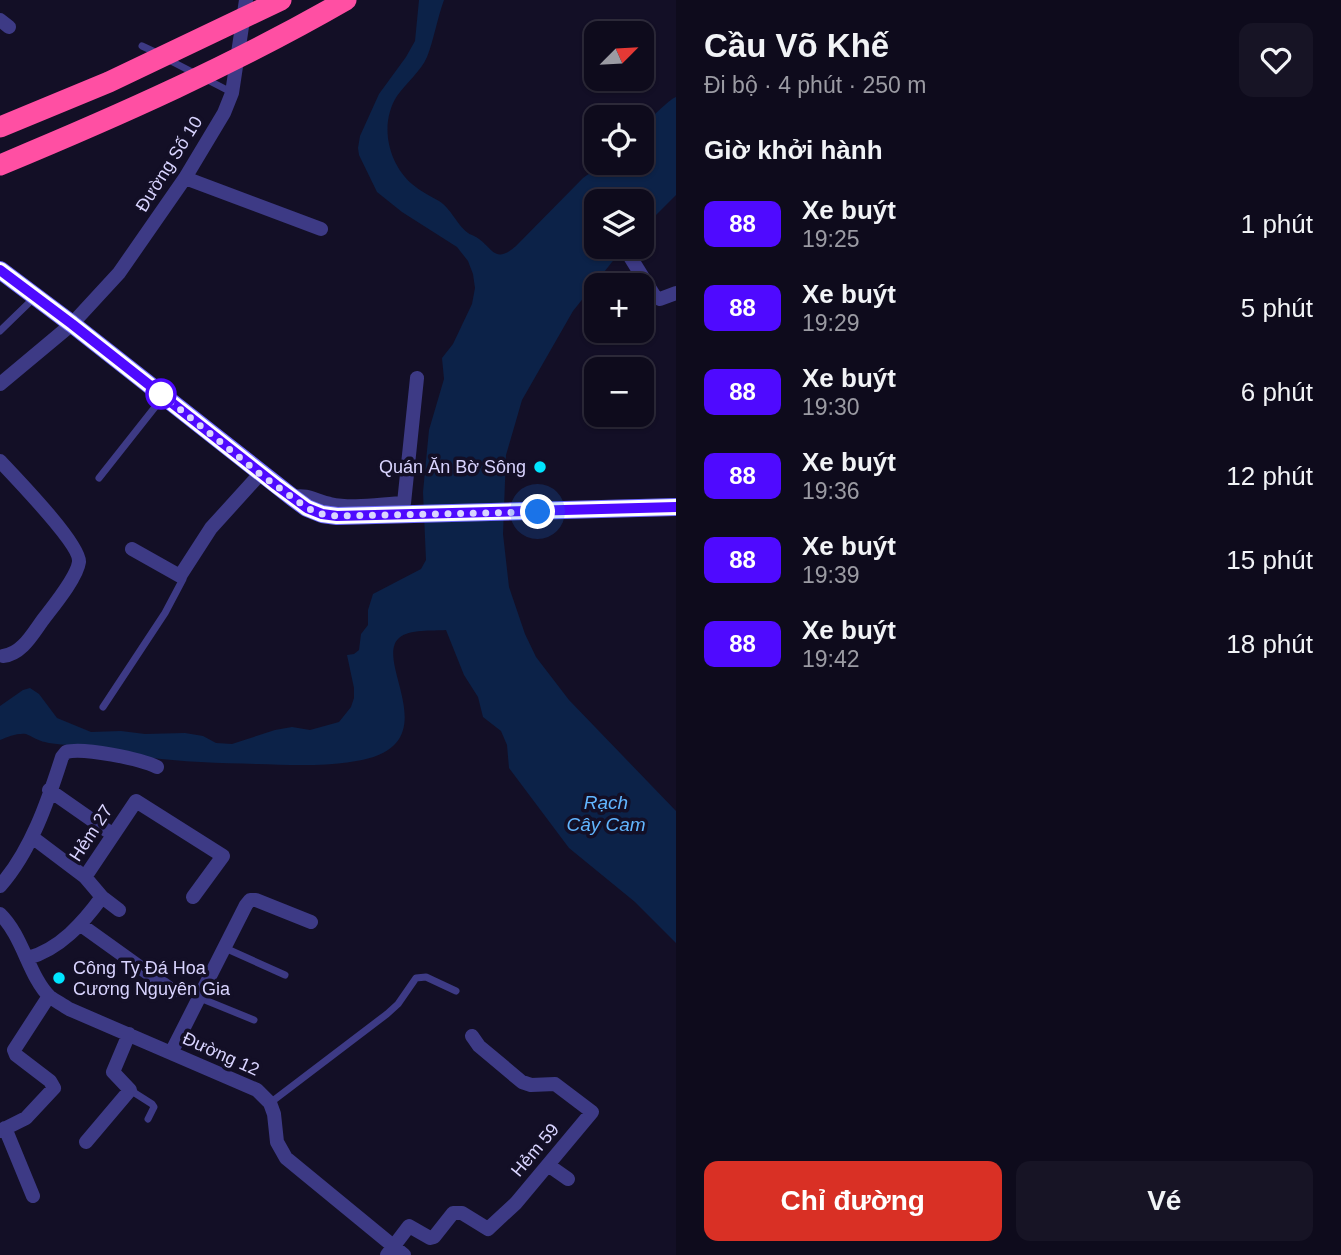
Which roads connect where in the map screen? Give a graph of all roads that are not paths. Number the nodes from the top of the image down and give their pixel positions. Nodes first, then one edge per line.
1 (246, 0) edge
2 (281, 0) edge
3 (346, 0) edge
4 (142, 46) dead end
5 (232, 93) junction
6 (0, 127) edge
7 (0, 165) edge
8 (185, 178) junction
9 (321, 229) dead end
10 (631, 259) edge
11 (0, 270) edge
12 (676, 293) edge
13 (35, 297) junction
14 (72, 324) junction
15 (0, 331) edge
16 (417, 378) dead end
17 (0, 384) edge
18 (164, 397) junction
19 (0, 461) edge
20 (260, 474) junction
21 (99, 478) dead end
22 (292, 497) junction
23 (676, 507) edge
24 (132, 549) dead end
25 (180, 576) junction
26 (3, 656) dead end
27 (103, 706) dead end
28 (157, 767) dead end
29 (49, 790) junction
30 (113, 834) junction
31 (32, 837) junction
32 (85, 877) junction
33 (0, 886) edge
34 (102, 897) junction
35 (193, 897) dead end
36 (119, 910) dead end
37 (2, 920) edge
38 (311, 922) dead end
39 (81, 925) junction
40 (224, 948) junction
41 (28, 958) junction
42 (285, 975) dead end
43 (173, 991) dead end
44 (457, 991) dead end
45 (50, 996) junction
46 (200, 998) junction
47 (254, 1020) dead end
48 (129, 1034) junction
49 (472, 1036) dead end
50 (171, 1053) junction
51 (130, 1090) junction
52 (270, 1103) junction
53 (148, 1119) dead end
54 (3, 1129) edge
55 (86, 1142) dead end
56 (548, 1166) junction
57 (568, 1179) dead end
58 (33, 1195) dead end
59 (395, 1252) edge

1 - 5 street, Đường Số 10
2 - 6 highway
3 - 7 highway
4 - 5 lane
5 - 8 street, Đường Số 10
8 - 9 street
8 - 14 street, Đường Số 10
10 - 12 street
11 - 13 main road
13 - 14 main road
13 - 15 lane
14 - 17 street, Đường Số 10
14 - 18 main road
16 - 22 street
18 - 20 main road
18 - 21 lane
19 - 26 street
20 - 22 main road
20 - 25 street
22 - 23 main road
24 - 25 street
25 - 27 lane
28 - 29 street
29 - 30 street
29 - 31 street
30 - 32 street, Hẻm 27
30 - 35 street, Hẻm 27
31 - 32 street
31 - 33 street
32 - 34 street, Hẻm 27
34 - 36 street, Hẻm 27
34 - 39 street
37 - 41 street, Đường 12
38 - 40 street
39 - 41 street
39 - 43 street
40 - 42 lane
40 - 46 street
41 - 45 street, Đường 12
44 - 52 lane
45 - 48 street, Đường 12
45 - 54 street
46 - 47 lane
46 - 50 street
48 - 50 street, Đường 12
48 - 51 street
49 - 56 street, Hẻm 59
50 - 52 street, Đường 12
51 - 53 lane
51 - 55 street
52 - 59 street
54 - 58 street
56 - 57 street
56 - 59 street, Hẻm 59

